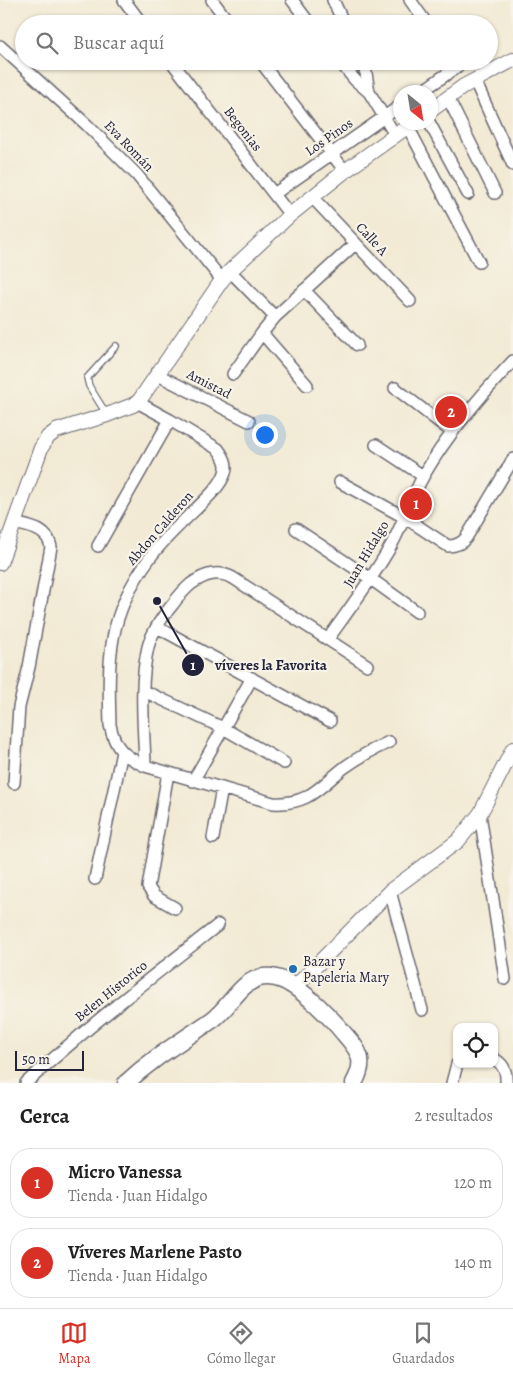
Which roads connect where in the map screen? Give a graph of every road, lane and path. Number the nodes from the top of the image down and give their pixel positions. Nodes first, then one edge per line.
1 (124, 0) edge
2 (212, 0) edge
3 (292, 0) edge
4 (333, 0) edge
5 (410, 0) edge
6 (135, 15) edge
7 (223, 15) edge
8 (303, 15) edge
9 (340, 15) edge
10 (421, 15) edge
11 (0, 46) edge
12 (15, 60) edge
13 (513, 60) edge
14 (498, 68) edge
15 (26, 70) edge
16 (178, 70) edge
17 (267, 70) edge
18 (347, 70) edge
19 (365, 70) edge
20 (448, 70) edge
21 (495, 70) edge
22 (475, 81) junction
23 (430, 85) edge
24 (369, 92) junction
25 (448, 98) junction
26 (438, 105) edge
27 (393, 111) edge
28 (384, 118) junction
29 (402, 130) edge
30 (414, 130) edge
31 (433, 130) edge
32 (395, 135) junction
33 (331, 153) junction
34 (513, 166) edge
35 (345, 171) junction
36 (495, 193) dead end
37 (274, 194) junction
38 (468, 194) dead end
39 (312, 197) junction
40 (290, 215) junction
41 (355, 244) junction
42 (479, 262) dead end
43 (226, 276) junction
44 (304, 290) junction
45 (410, 301) dead end
46 (275, 317) junction
47 (262, 333) junction
48 (357, 345) dead end
49 (116, 346) dead end
50 (513, 360) edge
51 (156, 374) junction
52 (233, 374) dead end
53 (307, 385) dead end
54 (395, 388) dead end
55 (137, 402) junction
56 (107, 415) junction
57 (170, 420) junction
58 (249, 421) dead end
59 (452, 432) junction
60 (376, 445) dead end
61 (513, 458) edge
62 (423, 476) junction
63 (340, 482) dead end
64 (404, 517) junction
65 (14, 523) junction
66 (296, 529) dead end
67 (98, 546) dead end
68 (0, 563) edge
69 (372, 579) junction
70 (417, 612) dead end
71 (157, 627) junction
72 (328, 639) junction
73 (367, 665) dead end
74 (252, 678) junction
75 (144, 691) junction
76 (330, 721) dead end
77 (223, 728) junction
78 (389, 742) dead end
79 (513, 749) edge
80 (122, 752) junction
81 (284, 763) dead end
82 (145, 766) junction
83 (168, 773) junction
84 (194, 781) junction
85 (14, 782) dead end
86 (222, 788) junction
87 (480, 814) junction
88 (213, 838) dead end
89 (96, 878) dead end
90 (390, 891) junction
91 (175, 908) dead end
92 (218, 925) dead end
93 (505, 979) dead end
94 (296, 986) junction
95 (422, 1010) dead end
96 (498, 1061) edge
97 (456, 1068) edge
98 (358, 1079) edge
99 (26, 1083) edge
100 (126, 1083) edge
101 (452, 1083) edge
102 (506, 1083) edge

1 - 6 street
2 - 7 street
3 - 8 street
4 - 9 street
5 - 10 street
11 - 12 street, Eva Román
13 - 14 street
15 - 43 street, Eva Román
16 - 37 street, Begonias
17 - 33 street
18 - 24 street
19 - 24 street
20 - 23 street
21 - 22 street
22 - 25 street
22 - 34 street
24 - 28 street
25 - 26 street
25 - 36 street
27 - 28 street, Los Pinos
28 - 32 street
28 - 33 street, Los Pinos
29 - 32 street
30 - 42 street
31 - 38 street
32 - 35 street
33 - 35 street
33 - 37 street, Los Pinos
35 - 39 street
37 - 40 street, Begonias
39 - 40 street
39 - 41 street, Calle A
40 - 43 street
41 - 44 street
41 - 45 street, Calle A
43 - 46 street, Eva Román
43 - 51 street
44 - 46 street
44 - 48 street
46 - 47 street
47 - 52 street
47 - 53 street
49 - 56 lane
50 - 59 street, Juan Hidalgo
51 - 55 street
51 - 58 street, Amistad
54 - 59 street
55 - 56 street
55 - 57 street, Abdon Calderon
56 - 65 street
57 - 67 street
57 - 80 street, Abdon Calderon
59 - 62 street, Juan Hidalgo
60 - 62 street
61 - 64 street
62 - 64 street, Juan Hidalgo
63 - 64 street
64 - 69 street, Juan Hidalgo
65 - 68 street
65 - 85 street
66 - 69 street
69 - 70 street
69 - 72 street, Juan Hidalgo
71 - 72 street
71 - 74 street
71 - 75 street
72 - 73 street
74 - 76 street
74 - 77 street
75 - 77 street
75 - 82 street
77 - 81 street
77 - 84 street
78 - 86 street
79 - 87 street
80 - 82 street
80 - 89 street
82 - 83 street
83 - 84 street
83 - 91 street
84 - 86 street
86 - 88 street
87 - 90 street
87 - 93 street
90 - 94 street
90 - 95 street
92 - 99 street, Belen Historico
94 - 98 main road
94 - 100 main road
96 - 102 street
97 - 101 street

